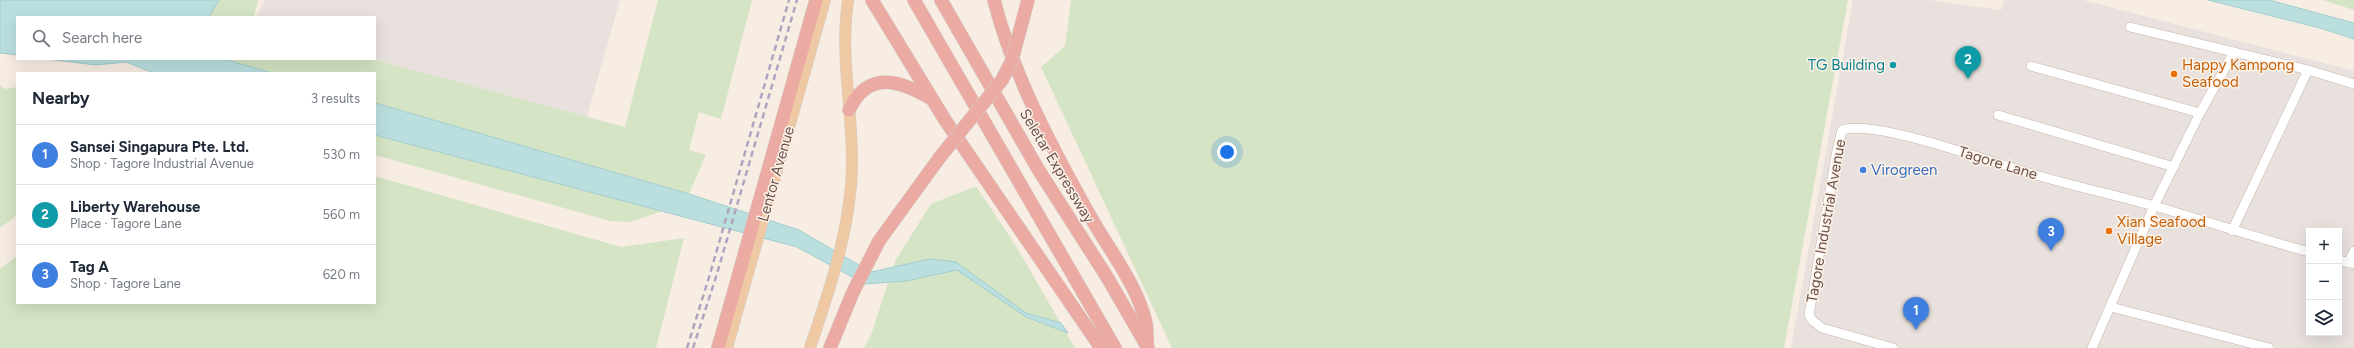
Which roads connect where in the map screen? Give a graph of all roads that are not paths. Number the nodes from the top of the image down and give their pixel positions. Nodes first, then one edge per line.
1 (816, 0) edge
2 (825, 0) edge
3 (848, 0) edge
4 (872, 0) edge
5 (914, 0) edge
6 (941, 0) edge
7 (994, 0) edge
8 (1028, 0) edge
9 (2130, 26) dead end
10 (2234, 52) junction
11 (2031, 66) dead end
12 (2308, 70) junction
13 (2354, 84) edge
14 (932, 99) junction
15 (849, 110) junction
16 (2200, 113) junction
17 (1998, 115) dead end
18 (1842, 130) joint
19 (2174, 167) junction
20 (2154, 206) junction
21 (2232, 231) junction
22 (751, 246) junction
23 (2306, 251) edge
24 (2354, 251) edge
25 (2351, 264) edge
26 (2111, 307) junction
27 (1148, 347) edge
28 (718, 348) edge
29 (727, 348) edge
30 (810, 348) edge
31 (830, 348) edge
32 (1101, 348) edge
33 (1115, 348) edge
34 (1893, 348) edge
35 (2092, 348) edge
36 (2269, 348) edge

1 - 22 highway
2 - 22 main road, Lentor Avenue
3 - 15 main road
4 - 14 highway
5 - 33 highway
6 - 27 highway, Seletar Expressway
7 - 27 highway
8 - 31 highway, bridge
9 - 10 street
10 - 12 street
10 - 16 street
11 - 16 street
12 - 13 street
12 - 21 street
14 - 15 highway
14 - 32 highway
15 - 30 main road
16 - 19 street
17 - 19 street
18 - 20 street, Tagore Lane
18 - 34 street, Tagore Industrial Avenue
19 - 20 street
20 - 21 street, Tagore Lane
20 - 26 street
21 - 23 street, Tagore Lane
22 - 28 highway
22 - 29 main road, Lentor Avenue
24 - 25 street
26 - 35 street
26 - 36 street

